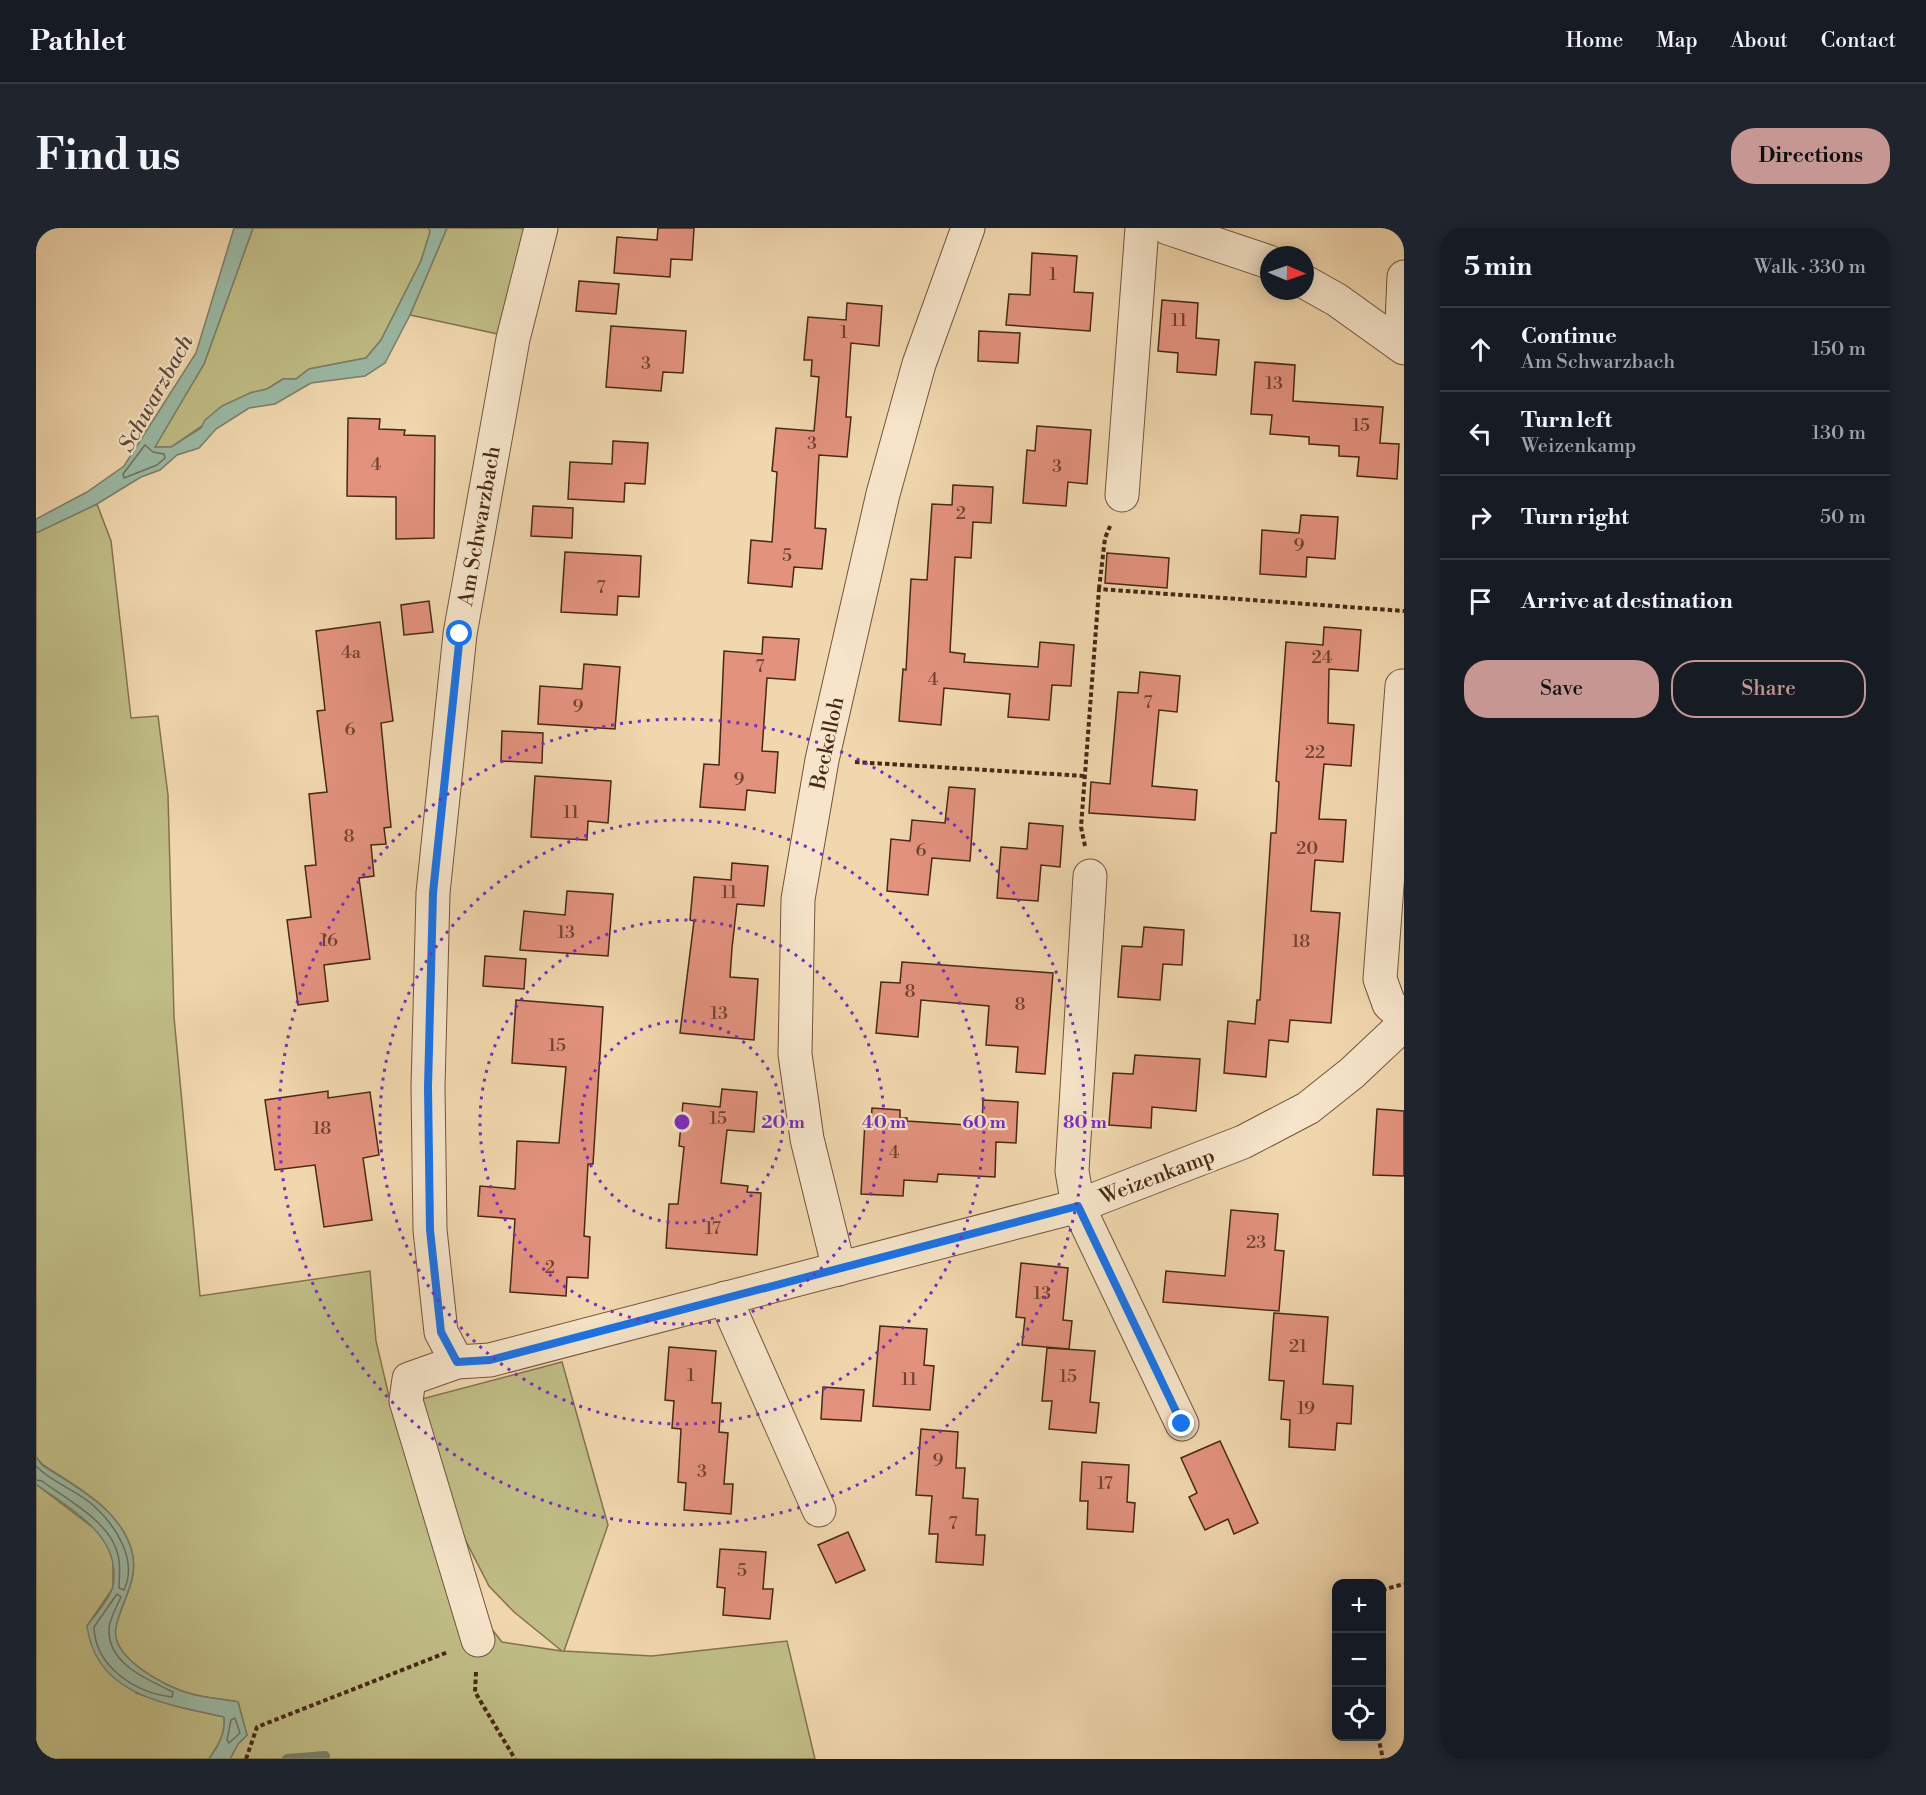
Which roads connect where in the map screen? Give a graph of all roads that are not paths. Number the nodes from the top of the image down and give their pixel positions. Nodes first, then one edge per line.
1 (541, 228) edge
2 (968, 228) edge
3 (1142, 228) edge
4 (1168, 228) edge
5 (1260, 259) edge
6 (1404, 277) edge
7 (1314, 287) edge
8 (1402, 346) edge
9 (1122, 495) road end
10 (1402, 686) dead end
11 (1090, 876) road end
12 (1404, 1017) edge
13 (1404, 1024) edge
14 (1078, 1206) junction
15 (839, 1269) junction
16 (725, 1298) junction
17 (457, 1362) junction
18 (1182, 1424) dead end
19 (819, 1510) dead end
20 (478, 1640) road end

1 - 17 street, Am Schwarzbach
2 - 15 street, Beckelloh
3 - 9 street
4 - 5 street
6 - 8 street
7 - 8 street
10 - 12 street
11 - 14 street
13 - 14 street, Weizenkamp
14 - 15 street, Weizenkamp
14 - 18 street
15 - 16 street, Weizenkamp
16 - 17 street, Weizenkamp
16 - 19 street
17 - 20 street, Weizenkamp

